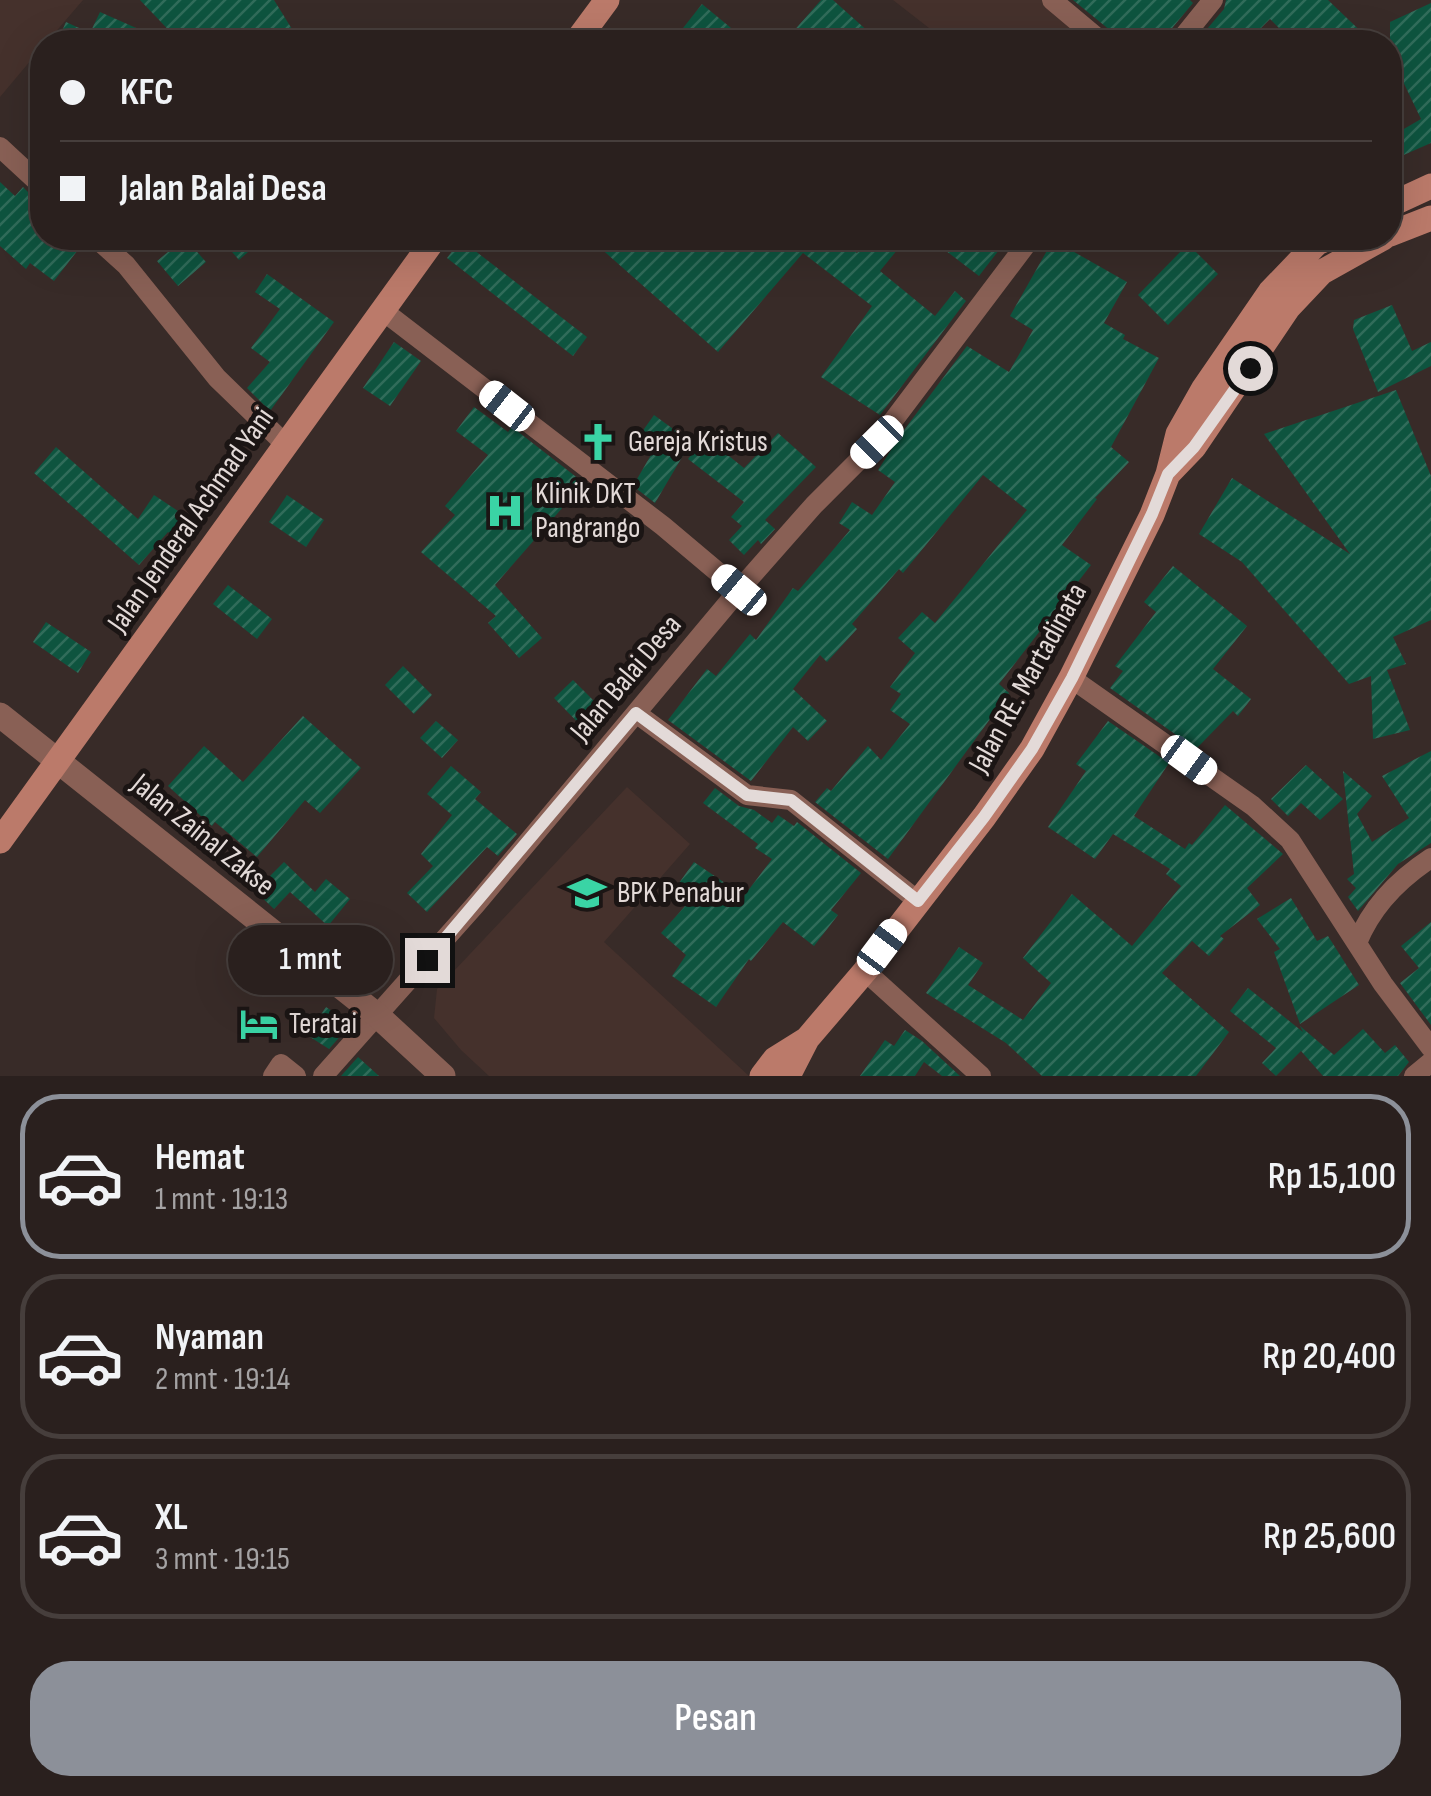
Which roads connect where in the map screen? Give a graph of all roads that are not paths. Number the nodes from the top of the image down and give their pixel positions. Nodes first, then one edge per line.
1 (606, 0) edge
2 (1052, 0) edge
3 (1213, 0) edge
4 (585, 30) edge
5 (1088, 30) edge
6 (1189, 30) edge
7 (0, 148) edge
8 (30, 175) edge
9 (1431, 186) edge
10 (1402, 199) edge
11 (1431, 218) edge
12 (1402, 229) edge
13 (109, 250) edge
14 (426, 250) edge
15 (1022, 250) edge
16 (1309, 250) edge
17 (1361, 250) edge
18 (382, 310) junction
19 (284, 444) junction
20 (1168, 474) junction
21 (739, 590) junction
22 (1072, 678) junction
23 (636, 713) junction
24 (0, 714) edge
25 (59, 761) junction
26 (0, 841) edge
27 (1431, 858) edge
28 (918, 901) junction
29 (1356, 942) junction
30 (865, 971) junction
31 (378, 1016) junction
32 (807, 1039) junction
33 (1431, 1048) edge
34 (1431, 1062) edge
35 (272, 1076) edge
36 (296, 1076) edge
37 (323, 1076) edge
38 (443, 1076) edge
39 (762, 1076) edge
40 (788, 1076) edge
41 (982, 1076) edge
42 (1414, 1076) edge

1 - 4 main road
2 - 5 street
3 - 6 street
7 - 8 street
9 - 10 main road
11 - 12 main road
13 - 19 street
14 - 18 main road, Jalan Jenderal Achmad Yani
15 - 21 street, Jalan Balai Desa
16 - 20 main road, Jalan RE. Martadinata
17 - 20 main road, Jalan RE. Martadinata
18 - 19 main road, Jalan Jenderal Achmad Yani
18 - 21 street
19 - 25 main road, Jalan Jenderal Achmad Yani
20 - 22 main road, Jalan RE. Martadinata
21 - 23 street, Jalan Balai Desa
22 - 28 main road, Jalan RE. Martadinata
22 - 29 street
23 - 28 street
23 - 31 street, Jalan Balai Desa
24 - 25 street, Jalan Zainal Zakse
25 - 26 main road, Jalan Jenderal Achmad Yani
25 - 31 street, Jalan Zainal Zakse
27 - 29 street
28 - 30 main road, Jalan RE. Martadinata
29 - 33 street
30 - 32 main road, Jalan RE. Martadinata
30 - 41 street
31 - 37 street, Jalan Balai Desa
31 - 38 street, Jalan Zainal Zakse
32 - 39 main road, Jalan RE. Martadinata
32 - 40 main road, Jalan RE. Martadinata
34 - 42 street
35 - 36 street

